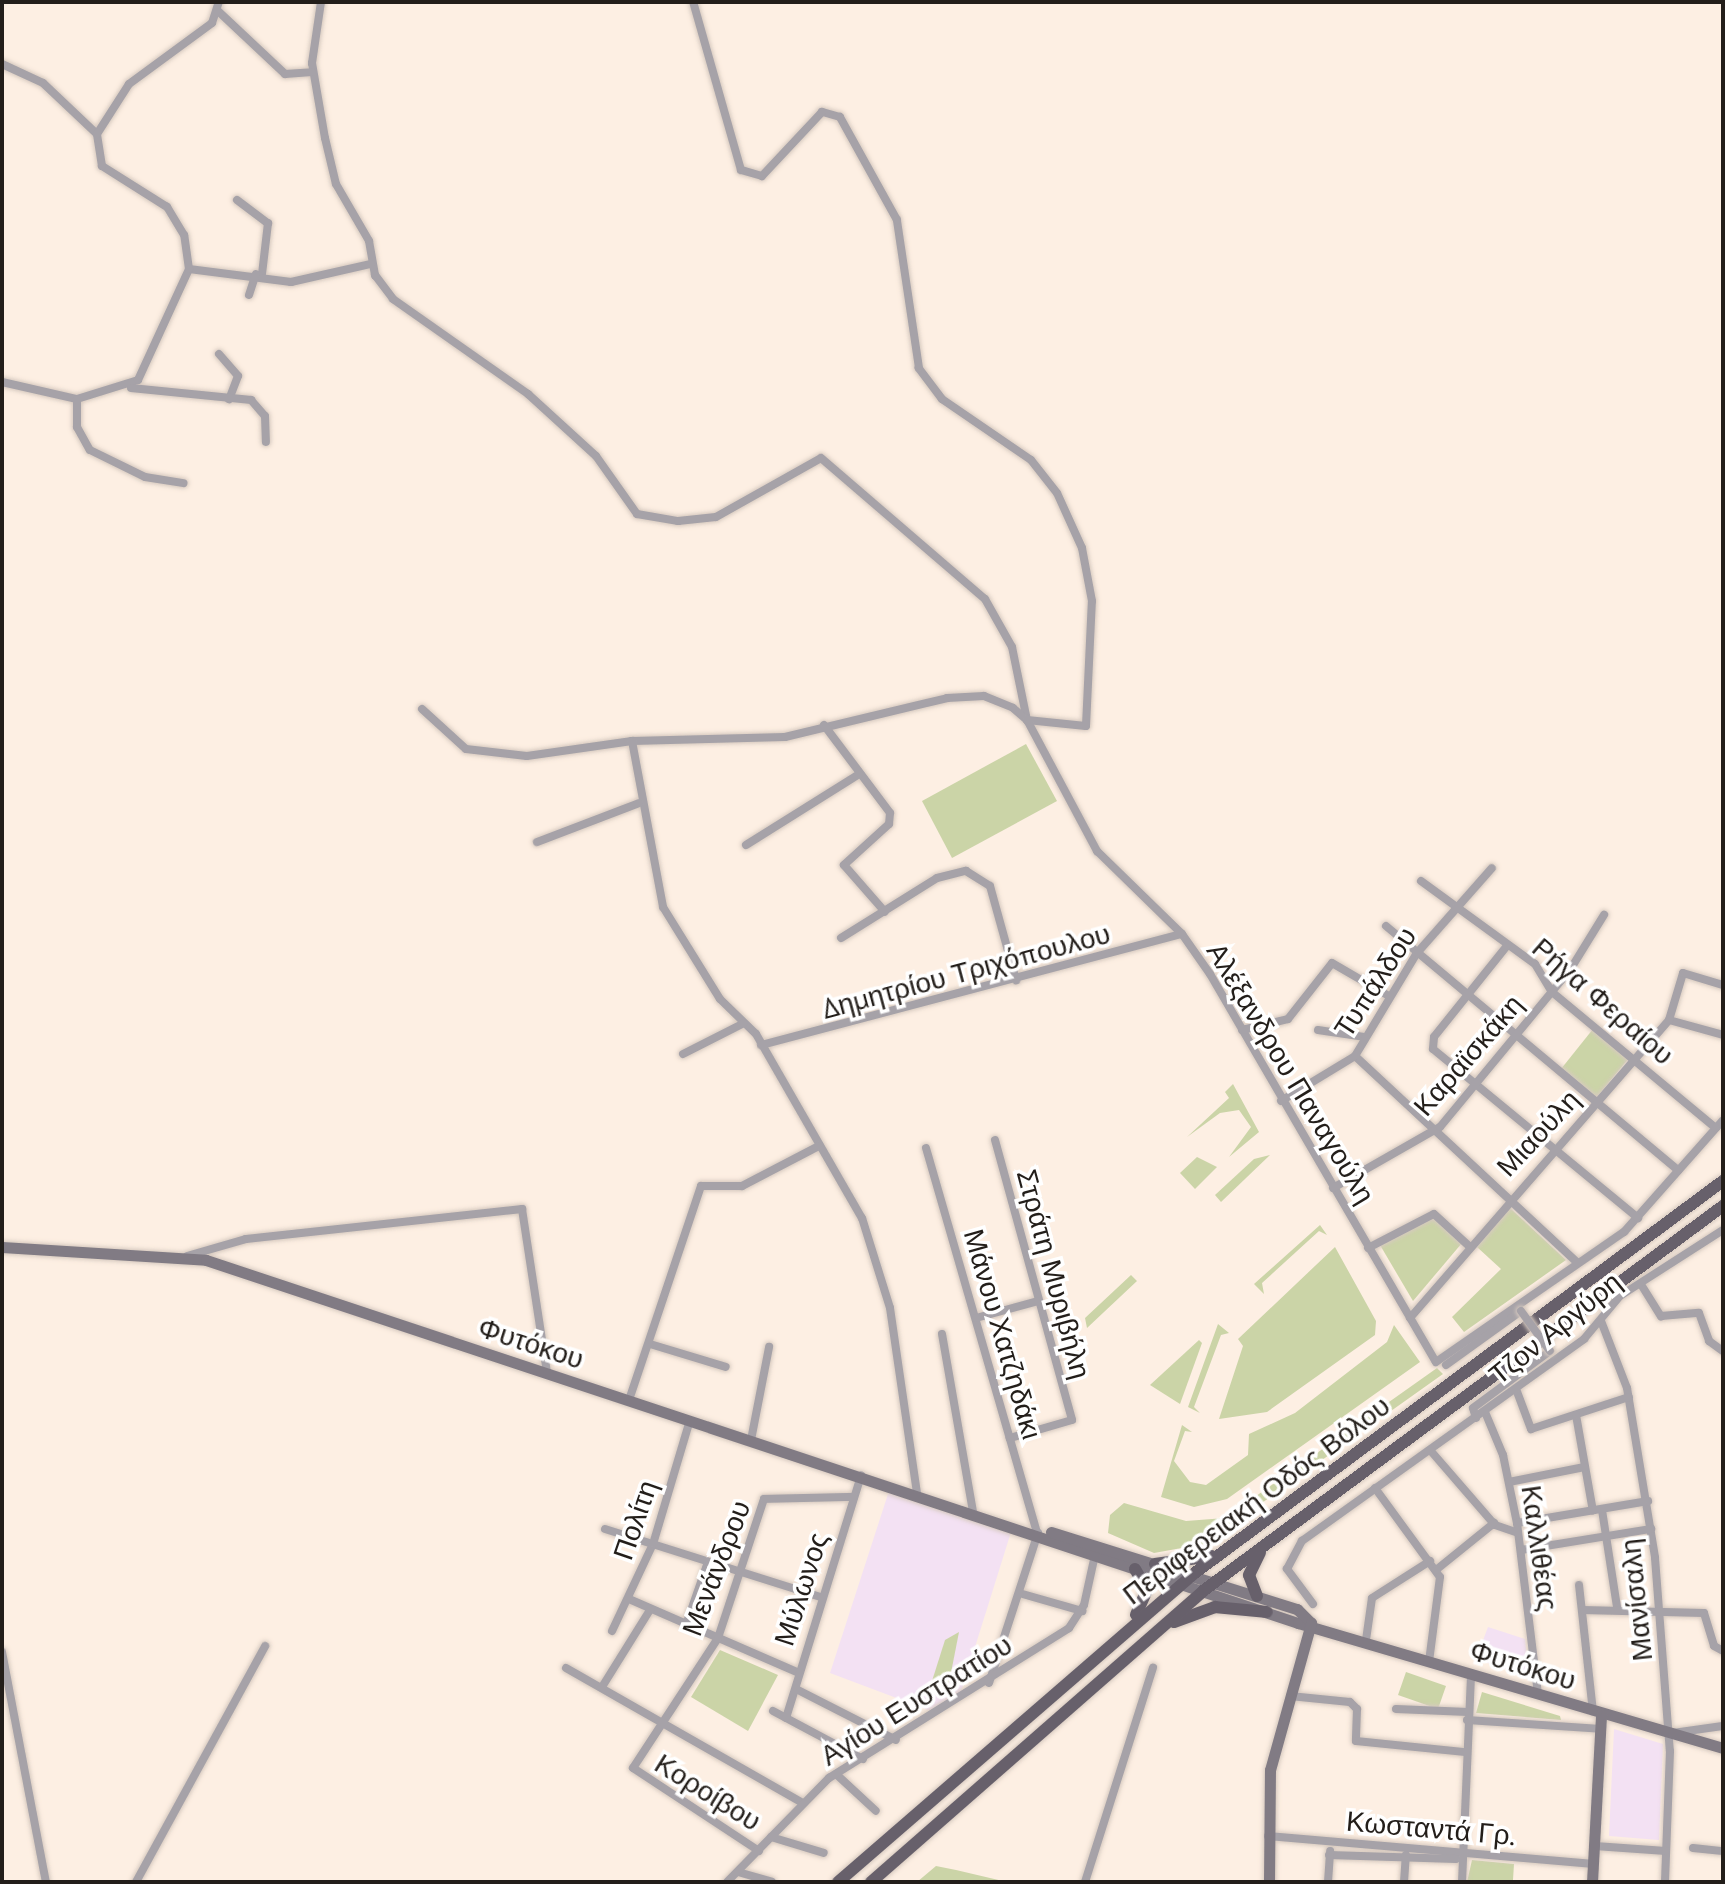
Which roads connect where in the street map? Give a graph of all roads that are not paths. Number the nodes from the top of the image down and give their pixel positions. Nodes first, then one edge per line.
1 (321, 2) edge
2 (693, 2) edge
3 (219, 6) edge
4 (2, 64) edge
5 (312, 72) junction
6 (97, 134) junction
7 (237, 200) dead end
8 (371, 264) junction
9 (189, 269) junction
10 (259, 274) junction
11 (249, 295) dead end
12 (219, 354) dead end
13 (2, 382) edge
14 (131, 388) junction
15 (77, 399) junction
16 (229, 399) junction
17 (266, 442) dead end
18 (184, 483) dead end
19 (422, 709) dead end
20 (1027, 720) junction
21 (824, 725) junction
22 (632, 741) junction
23 (859, 774) junction
24 (639, 803) junction
25 (537, 842) dead end
26 (746, 845) dead end
27 (1492, 868) dead end
28 (1421, 881) dead end
29 (1455, 907) junction
30 (885, 912) junction
31 (1604, 915) dead end
32 (1386, 926) dead end
33 (1182, 934) junction
34 (841, 938) dead end
35 (1506, 947) junction
36 (1417, 953) junction
37 (1016, 980) junction
38 (1723, 985) edge
39 (1552, 992) junction
40 (1467, 995) junction
41 (1389, 996) junction
42 (1669, 1020) junction
43 (744, 1023) junction
44 (1242, 1030) junction
45 (1318, 1030) dead end
46 (1723, 1035) edge
47 (1365, 1037) junction
48 (1515, 1037) junction
49 (761, 1045) junction
50 (683, 1054) dead end
51 (1355, 1056) junction
52 (1634, 1058) junction
53 (1478, 1085) junction
54 (1281, 1101) junction
55 (1593, 1103) junction
56 (1723, 1120) edge
57 (1716, 1128) junction
58 (1436, 1131) junction
59 (995, 1140) dead end
60 (817, 1147) junction
61 (926, 1148) dead end
62 (1555, 1148) junction
63 (1678, 1170) junction
64 (1723, 1181) edge
65 (1333, 1188) junction
66 (1508, 1198) junction
67 (1723, 1206) edge
68 (1638, 1218) junction
69 (1723, 1230) edge
70 (1469, 1246) junction
71 (2, 1247) edge
72 (1368, 1248) junction
73 (187, 1256) junction
74 (1577, 1262) junction
75 (1642, 1286) junction
76 (1038, 1301) junction
77 (976, 1318) junction
78 (1410, 1318) junction
79 (1601, 1321) junction
80 (942, 1334) dead end
81 (650, 1344) junction
82 (769, 1347) dead end
83 (1723, 1351) edge
84 (1446, 1365) dead end
85 (726, 1367) dead end
86 (547, 1373) junction
87 (1516, 1389) junction
88 (1629, 1397) junction
89 (629, 1400) junction
90 (1485, 1412) junction
91 (1576, 1415) junction
92 (1476, 1418) junction
93 (690, 1420) junction
94 (1010, 1438) junction
95 (751, 1440) junction
96 (1430, 1450) junction
97 (1585, 1467) junction
98 (861, 1474) junction
99 (1509, 1482) junction
100 (1375, 1488) junction
101 (917, 1494) junction
102 (854, 1497) junction
103 (1648, 1501) junction
104 (1597, 1510) junction
105 (973, 1511) junction
106 (1494, 1523) junction
107 (1517, 1523) junction
108 (605, 1529) dead end
109 (1651, 1529) junction
110 (1038, 1532) junction
111 (1518, 1533) junction
112 (1607, 1537) junction
113 (653, 1544) junction
114 (1265, 1544) junction
115 (1225, 1550) junction
116 (1521, 1550) junction
117 (1095, 1555) junction
118 (1430, 1561) junction
119 (708, 1562) junction
120 (1155, 1564) junction
121 (1135, 1569) junction
122 (1436, 1570) junction
123 (743, 1574) junction
124 (1187, 1580) junction
125 (1214, 1582) junction
126 (1579, 1585) dead end
127 (1203, 1591) junction
128 (1019, 1593) junction
129 (1257, 1596) junction
130 (821, 1597) junction
131 (629, 1599) junction
132 (1313, 1604) dead end
133 (1617, 1607) junction
134 (650, 1610) junction
135 (1582, 1610) junction
136 (1082, 1611) junction
137 (1659, 1611) junction
138 (1267, 1612) junction
139 (1311, 1623) junction
140 (686, 1625) junction
141 (1125, 1630) junction
142 (612, 1631) dead end
143 (718, 1638) junction
144 (1147, 1638) junction
145 (1366, 1640) junction
146 (265, 1646) dead end
147 (1723, 1651) edge
148 (2, 1652) edge
149 (1429, 1662) junction
150 (1153, 1667) dead end
151 (566, 1668) dead end
152 (797, 1672) junction
153 (1471, 1674) junction
154 (989, 1683) junction
155 (602, 1687) junction
156 (796, 1689) junction
157 (1538, 1695) junction
158 (1290, 1696) junction
159 (1396, 1709) dead end
160 (773, 1711) dead end
161 (1597, 1713) junction
162 (1468, 1716) junction
163 (786, 1718) junction
164 (662, 1723) junction
165 (1715, 1728) edge
166 (1601, 1729) junction
167 (1670, 1734) junction
168 (896, 1740) junction
169 (1723, 1748) edge
170 (1465, 1752) junction
171 (863, 1759) junction
172 (634, 1771) joint
173 (836, 1774) junction
174 (801, 1802) junction
175 (876, 1811) dead end
176 (1265, 1836) junction
177 (771, 1837) junction
178 (1330, 1841) junction
179 (1595, 1846) junction
180 (1693, 1848) dead end
181 (759, 1851) junction
182 (1666, 1851) junction
183 (1723, 1851) edge
184 (824, 1853) dead end
185 (1329, 1855) junction
186 (1406, 1855) junction
187 (1458, 1856) junction
188 (1594, 1864) junction
189 (738, 1872) junction
190 (46, 1882) edge
191 (136, 1882) edge
192 (727, 1882) edge
193 (772, 1882) edge
194 (838, 1882) edge
195 (871, 1882) edge
196 (1085, 1882) edge
197 (1269, 1882) edge
198 (1328, 1882) edge
199 (1404, 1882) edge
200 (1462, 1882) edge
201 (1592, 1882) edge
202 (1665, 1882) edge

1 - 5 street
2 - 20 street
3 - 5 street
3 - 6 street
4 - 6 street
5 - 8 street
6 - 9 street
7 - 10 street
8 - 10 street
8 - 20 street
9 - 10 street
9 - 14 street
10 - 11 street
12 - 16 street
13 - 15 street
14 - 15 street
14 - 16 street
15 - 18 street
16 - 17 street
19 - 22 street
20 - 21 street
20 - 33 street, Αλέξανδρου Παναγούλη
21 - 22 street
21 - 23 street
22 - 24 street
23 - 26 street
23 - 30 street
24 - 25 street
24 - 43 street
27 - 29 street, Τυπάλδου
28 - 29 street, Ρήγα Φεραίου
29 - 35 street, Ρήγα Φεραίου
29 - 36 street, Τυπάλδου
30 - 34 street
30 - 37 street
31 - 39 street, Καραϊσκάκη
32 - 36 street
33 - 37 street, Δημητρίου Τριχόπουλου
33 - 44 street, Αλέξανδρου Παναγούλη
35 - 39 street, Ρήγα Φεραίου
35 - 40 street
36 - 40 street
36 - 41 street, Τυπάλδου
37 - 49 street, Δημητρίου Τριχόπουλου
38 - 42 street, Μιαούλη
39 - 48 street, Καραϊσκάκη
39 - 52 street, Ρήγα Φεραίου
40 - 48 street
40 - 53 street
41 - 44 street
41 - 47 street, Τυπάλδου
42 - 46 street
42 - 52 street, Μιαούλη
43 - 49 street
43 - 50 street
44 - 54 street, Αλέξανδρου Παναγούλη
45 - 47 street
47 - 51 street, Τυπάλδου
48 - 53 street, Καραϊσκάκη
48 - 55 street
49 - 60 street
51 - 54 street, Τυπάλδου
51 - 58 street
52 - 55 street, Μιαούλη
52 - 57 street, Ρήγα Φεραίου
53 - 58 street, Καραϊσκάκη
53 - 62 street
54 - 65 street, Αλέξανδρου Παναγούλη
55 - 62 street, Μιαούλη
55 - 63 street
56 - 57 street
57 - 63 street
58 - 65 street, Καραϊσκάκη
58 - 66 street
59 - 76 street, Στράτη Μυριβήλη
60 - 81 street
60 - 101 street
61 - 77 street, Μάνου Χατζηδάκι
62 - 66 street, Μιαούλη
62 - 68 street
63 - 68 street
64 - 115 main road, Περιφερειακή Οδός Βόλου
65 - 72 street, Αλέξανδρου Παναγούλη
66 - 70 street, Μιαούλη
66 - 74 street
67 - 114 main road, Περιφερειακή Οδός Βόλου
68 - 74 street
69 - 75 street, Τζον Αργύρη
70 - 72 street
70 - 78 street, Μιαούλη
71 - 73 street, Φυτόκου
72 - 78 street, Αλέξανδρου Παναγούλη
73 - 86 street, Φυτόκου
73 - 86 street
74 - 78 street, Αλέξανδρου Παναγούλη
75 - 79 street, Τζον Αργύρη
75 - 83 street
76 - 77 street
76 - 94 street, Στράτη Μυριβήλη
77 - 94 street, Μάνου Χατζηδάκι
79 - 87 street, Τζον Αργύρη
79 - 88 street, Μανίσαλη
80 - 105 street
81 - 85 street
81 - 89 street
82 - 95 street
84 - 92 street, bridge
86 - 89 street, Φυτόκου
87 - 90 street, Τζον Αργύρη
87 - 91 street
88 - 91 street
88 - 103 street, Μανίσαλη
89 - 93 street, Φυτόκου
90 - 92 street, Τζον Αργύρη
90 - 99 street, Καλλιθέας
91 - 97 street
92 - 96 street, Τζον Αργύρη
93 - 95 street, Φυτόκου
93 - 113 street, Πολίτη
94 - 110 street, Μάνου Χατζηδάκι
95 - 98 street, Φυτόκου
96 - 100 street, Τζον Αργύρη
96 - 106 street
97 - 99 street
97 - 104 street
98 - 101 street, Φυτόκου
98 - 102 street, Μύλωνος
99 - 107 street, Καλλιθέας
100 - 118 street
100 - 132 street, Τζον Αργύρη
101 - 105 street, Φυτόκου
102 - 123 street, Μενάνδρου
102 - 130 street, Μύλωνος
103 - 104 street
103 - 109 street, Μανίσαλη
104 - 107 street
104 - 112 street
105 - 110 street, Φυτόκου
106 - 111 street
106 - 122 street
107 - 111 street, Καλλιθέας
108 - 113 street
109 - 112 street
109 - 137 street, Μανίσαλη
110 - 117 street, Φυτόκου
110 - 120 street, Φυτόκου
110 - 128 street
111 - 116 street, Καλλιθέας
112 - 116 street
112 - 133 street
113 - 119 street
113 - 131 street, Πολίτη
114 - 125 main road, Περιφερειακή Οδός Βόλου
114 - 129 main road
115 - 120 main road
115 - 124 main road, Περιφερειακή Οδός Βόλου
116 - 157 street, Καλλιθέας
117 - 121 street, Φυτόκου
117 - 136 street
118 - 122 street
118 - 145 street
119 - 123 street
119 - 140 street
120 - 124 street, Φυτόκου
121 - 124 street, Φυτόκου
121 - 141 main road
122 - 149 street
123 - 130 street
123 - 143 street, Μενάνδρου
124 - 125 street, Φυτόκου
124 - 127 street, Φυτόκου
124 - 141 main road, Περιφερειακή Οδός Βόλου
125 - 127 main road, Περιφερειακή Οδός Βόλου
125 - 129 street, Φυτόκου
126 - 135 street
127 - 138 street, Φυτόκου
127 - 144 main road, Περιφερειακή Οδός Βόλου
128 - 136 street
128 - 154 street
129 - 139 street, Φυτόκου
130 - 152 street, Μύλωνος
131 - 134 street
131 - 142 street, Πολίτη
133 - 135 street
133 - 137 street
134 - 140 street
134 - 155 street
135 - 161 street
136 - 154 street, Αγίου Ευστρατίου
137 - 147 street
137 - 167 street, Μανίσαλη
138 - 139 street, Φυτόκου
138 - 144 main road
139 - 145 street, Φυτόκου
139 - 158 street
140 - 143 street
141 - 194 main road, Περιφερειακή Οδός Βόλου
143 - 152 street
143 - 164 street, Μενάνδρου
144 - 195 main road, Περιφερειακή Οδός Βόλου
145 - 149 street, Φυτόκου
146 - 191 street
148 - 190 street
149 - 153 street, Φυτόκου
150 - 196 street
151 - 155 street
152 - 156 street, Μύλωνος
153 - 157 street, Φυτόκου
153 - 162 street
154 - 168 street, Αγίου Ευστρατίου
155 - 164 street
156 - 163 street, Μύλωνος
156 - 168 street
157 - 161 street, Φυτόκου
158 - 170 street
158 - 176 street
159 - 162 street
160 - 163 street
161 - 166 street
161 - 167 street, Φυτόκου
162 - 166 street
162 - 170 street
163 - 171 street
164 - 172 street, Μενάνδρου
164 - 174 street
165 - 167 street
166 - 179 street
167 - 169 street, Φυτόκου
167 - 182 street, Μανίσαλη
168 - 171 street, Αγίου Ευστρατίου
170 - 187 street
171 - 173 street, Αγίου Ευστρατίου
172 - 181 street, Κοροίβου
173 - 174 street, Αγίου Ευστρατίου
173 - 175 street
174 - 177 street, Αγίου Ευστρατίου
176 - 178 street, Κωσταντά Γρ.
176 - 197 street
177 - 181 street, Αγίου Ευστρατίου
177 - 184 street
178 - 185 street
178 - 187 street, Κωσταντά Γρ.
179 - 182 street
179 - 188 street
180 - 183 street
181 - 189 street, Αγίου Ευστρατίου
182 - 202 street, Μανίσαλη
185 - 186 street
185 - 198 street
186 - 187 street
186 - 199 street
187 - 188 street, Κωσταντά Γρ.
187 - 200 street
188 - 201 street
189 - 192 street, Αγίου Ευστρατίου
189 - 193 street

